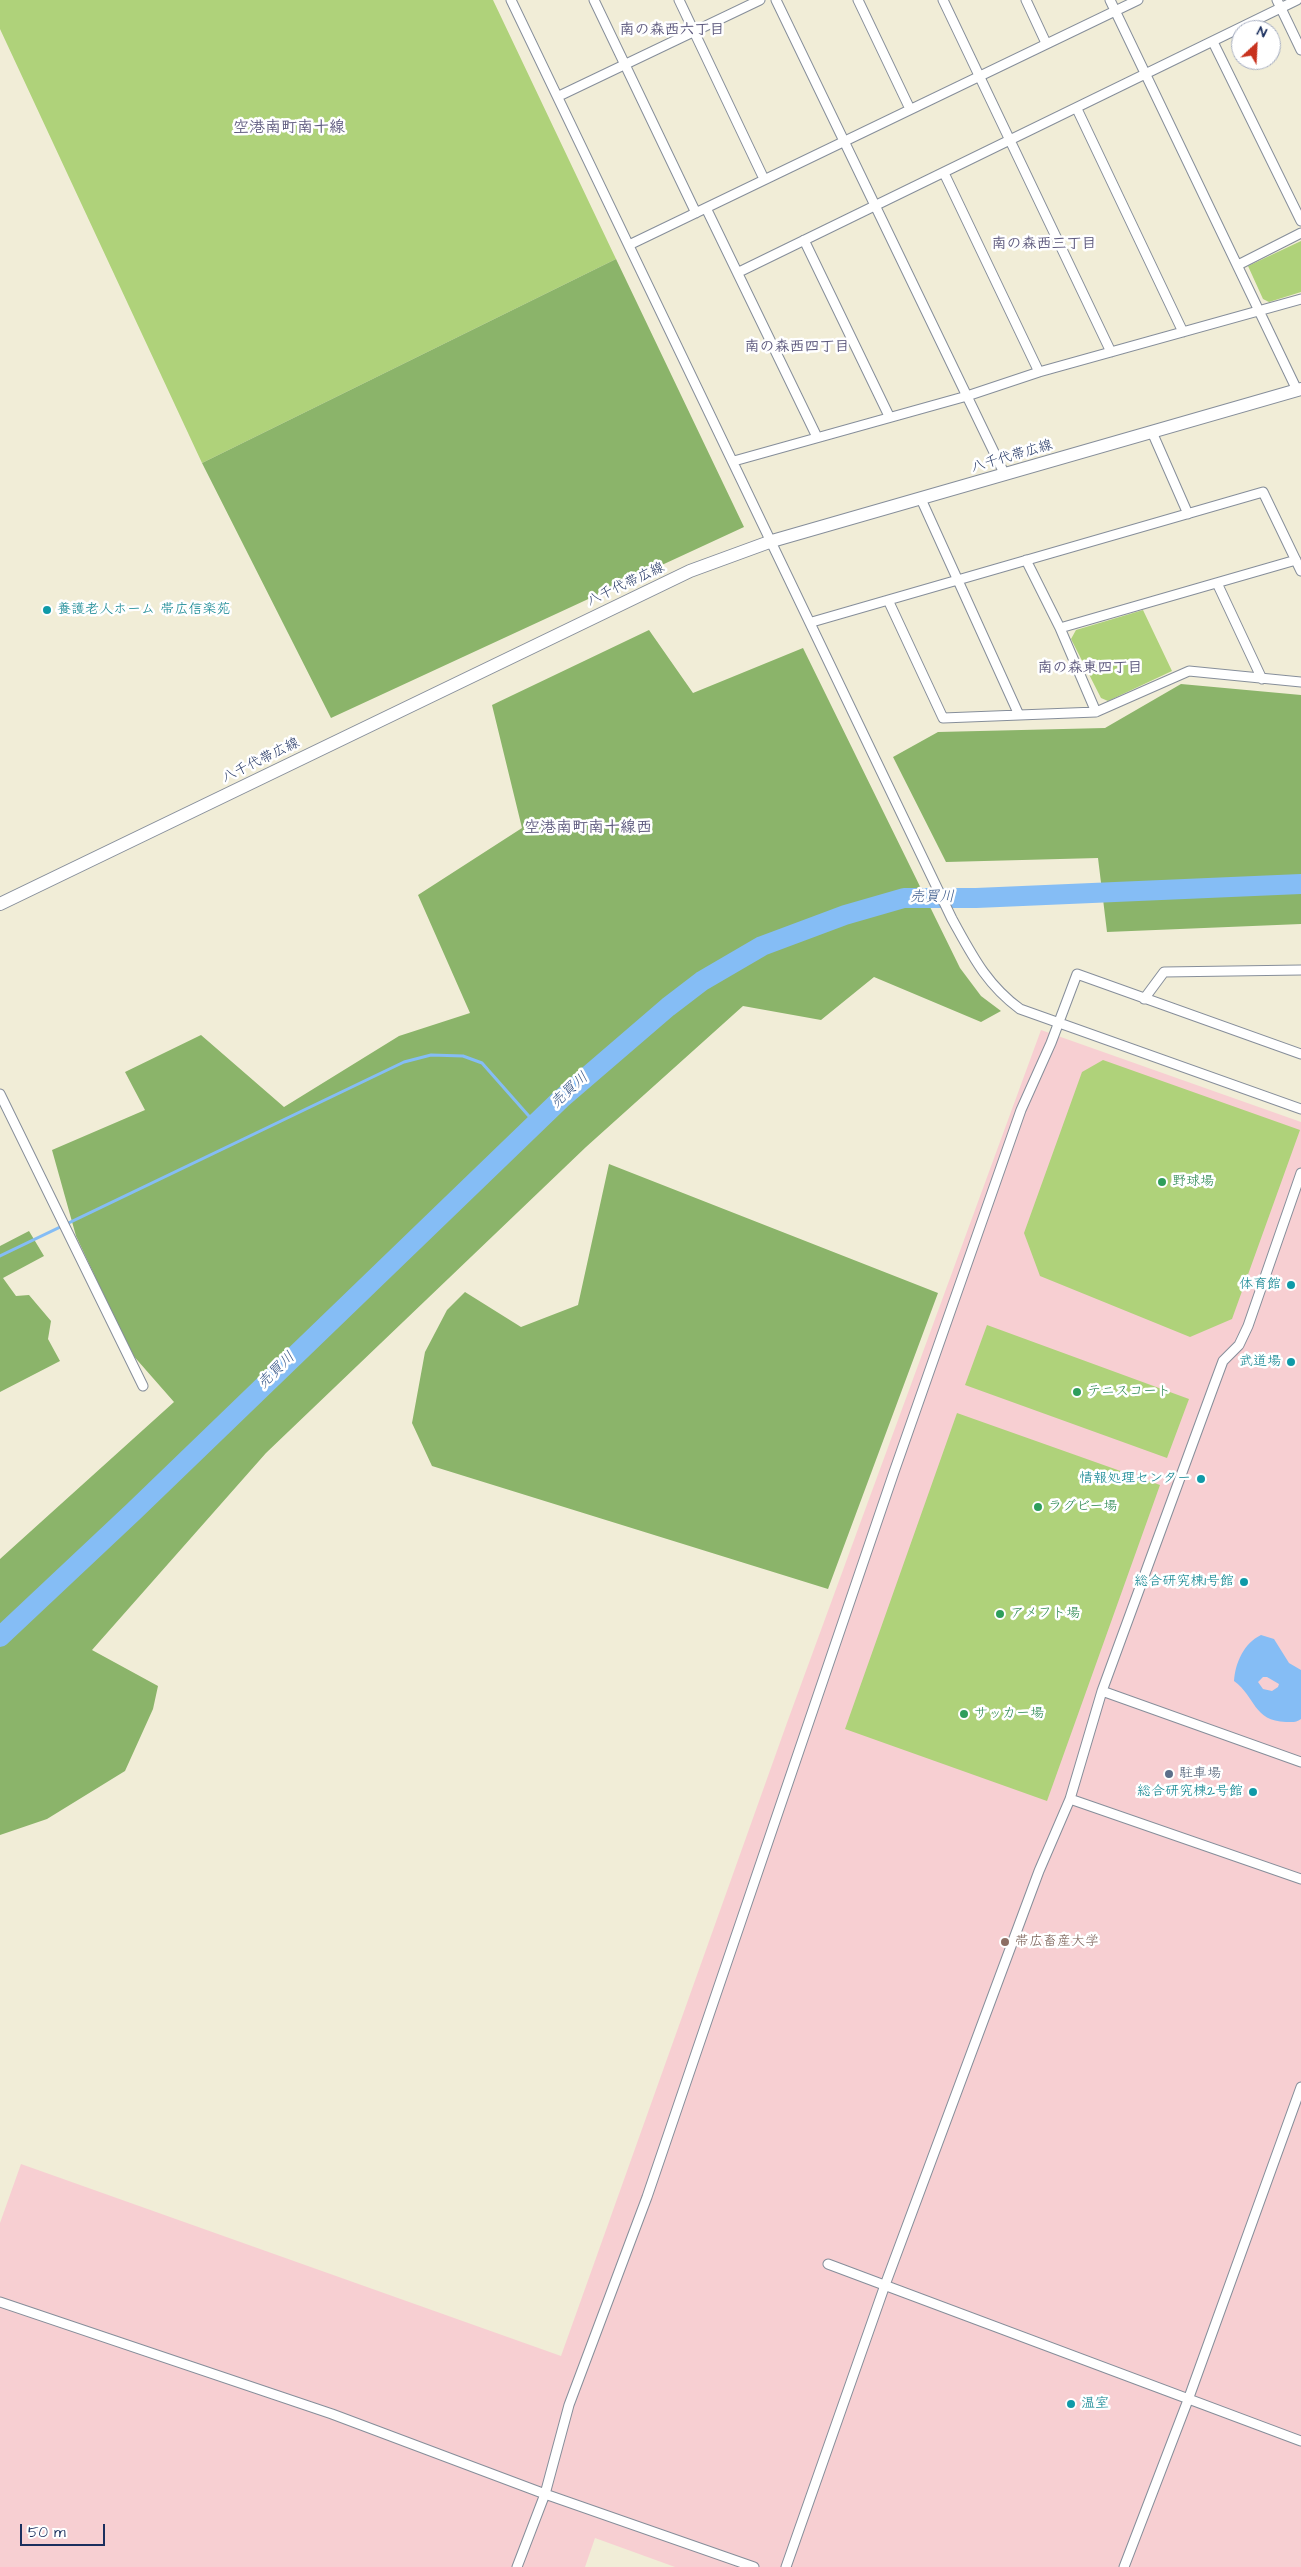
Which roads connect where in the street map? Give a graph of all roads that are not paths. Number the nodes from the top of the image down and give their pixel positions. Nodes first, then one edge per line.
1 (512, 0) edge
2 (594, 0) edge
3 (679, 0) edge
4 (760, 0) edge
5 (776, 0) edge
6 (858, 0) edge
7 (943, 0) edge
8 (1026, 0) edge
9 (1110, 0) edge
10 (1138, 0) edge
11 (1297, 0) edge
12 (1279, 4) edge
13 (1116, 11) junction
14 (694, 31) junction
15 (1213, 42) junction
16 (1046, 43) junction
17 (1301, 50) edge
18 (624, 64) junction
19 (1145, 75) junction
20 (979, 76) junction
21 (559, 96) junction
22 (1077, 108) junction
23 (910, 109) junction
24 (1010, 140) junction
25 (844, 142) junction
26 (944, 173) junction
27 (764, 179) junction
28 (874, 206) junction
29 (706, 208) junction
30 (696, 213) junction
31 (1301, 221) edge
32 (1301, 233) edge
33 (804, 240) junction
34 (628, 245) junction
35 (1238, 265) junction
36 (739, 272) junction
37 (1301, 299) edge
38 (1260, 311) junction
39 (1183, 332) junction
40 (1111, 352) junction
41 (1039, 372) junction
42 (1299, 389) edge
43 (967, 396) junction
44 (890, 416) junction
45 (1152, 432) junction
46 (817, 437) junction
47 (734, 461) junction
48 (1005, 475) junction
49 (921, 499) junction
50 (1188, 514) junction
51 (772, 541) junction
52 (1026, 560) junction
53 (1296, 560) junction
54 (1301, 571) edge
55 (957, 581) junction
56 (1217, 583) junction
57 (888, 600) junction
58 (812, 622) junction
59 (1060, 628) junction
60 (1262, 680) junction
61 (1301, 682) edge
62 (1096, 712) junction
63 (1018, 715) junction
64 (0, 904) edge
65 (1301, 970) edge
66 (1144, 999) junction
67 (1057, 1024) junction
68 (1301, 1054) edge
69 (0, 1094) edge
70 (1301, 1110) edge
71 (1301, 1173) edge
72 (143, 1386) dead end
73 (1102, 1691) junction
74 (1301, 1762) edge
75 (1070, 1799) junction
76 (1301, 1879) edge
77 (1301, 2087) edge
78 (828, 2264) dead end
79 (885, 2285) junction
80 (0, 2302) edge
81 (1188, 2400) junction
82 (1301, 2441) edge
83 (545, 2494) junction
84 (517, 2567) edge
85 (754, 2567) edge
86 (786, 2567) edge
87 (1124, 2567) edge

1 - 21 street
2 - 18 street
3 - 14 street
4 - 14 street
5 - 25 street
6 - 23 street
7 - 20 street
8 - 16 street
9 - 13 street
10 - 13 street
11 - 12 street
12 - 15 street
12 - 17 street
13 - 16 street
13 - 19 street
14 - 18 street
14 - 27 street
15 - 19 street
15 - 31 street
16 - 20 street
18 - 21 street
18 - 30 street
19 - 22 street
19 - 35 street
20 - 23 street
20 - 24 street
21 - 34 street
22 - 24 street
22 - 39 street
23 - 25 street
24 - 26 street
24 - 40 street
25 - 27 street
25 - 28 street
26 - 28 street
26 - 41 street
27 - 29 street
28 - 33 street
28 - 43 street
29 - 30 street
29 - 36 street
30 - 34 street
32 - 35 street
33 - 36 street
33 - 44 street
34 - 47 street
35 - 38 street
36 - 46 street
37 - 38 street
38 - 39 street
38 - 42 street
39 - 40 street
40 - 41 street
41 - 43 street
42 - 45 main road, 八千代帯広線
43 - 44 street
43 - 48 street
44 - 46 street
45 - 48 main road, 八千代帯広線
45 - 50 street
46 - 47 street
47 - 51 street
48 - 49 main road, 八千代帯広線
49 - 51 main road, 八千代帯広線
49 - 55 street
50 - 52 street
50 - 53 street
51 - 58 street
51 - 64 main road, 八千代帯広線
52 - 55 street
52 - 59 street
53 - 54 street
53 - 56 street
55 - 57 street
55 - 63 street
56 - 59 street
56 - 60 street
57 - 58 street
57 - 63 street
58 - 67 street
59 - 62 street
60 - 61 street
60 - 62 street
62 - 63 street
65 - 66 street
66 - 67 street
66 - 68 street
67 - 70 street
67 - 83 street
69 - 72 street
71 - 73 street
73 - 74 street
73 - 75 street
75 - 76 street
75 - 79 street
77 - 81 street
78 - 79 street
79 - 81 street
79 - 86 street
80 - 83 street
81 - 82 street
81 - 87 street
83 - 84 street
83 - 85 street

